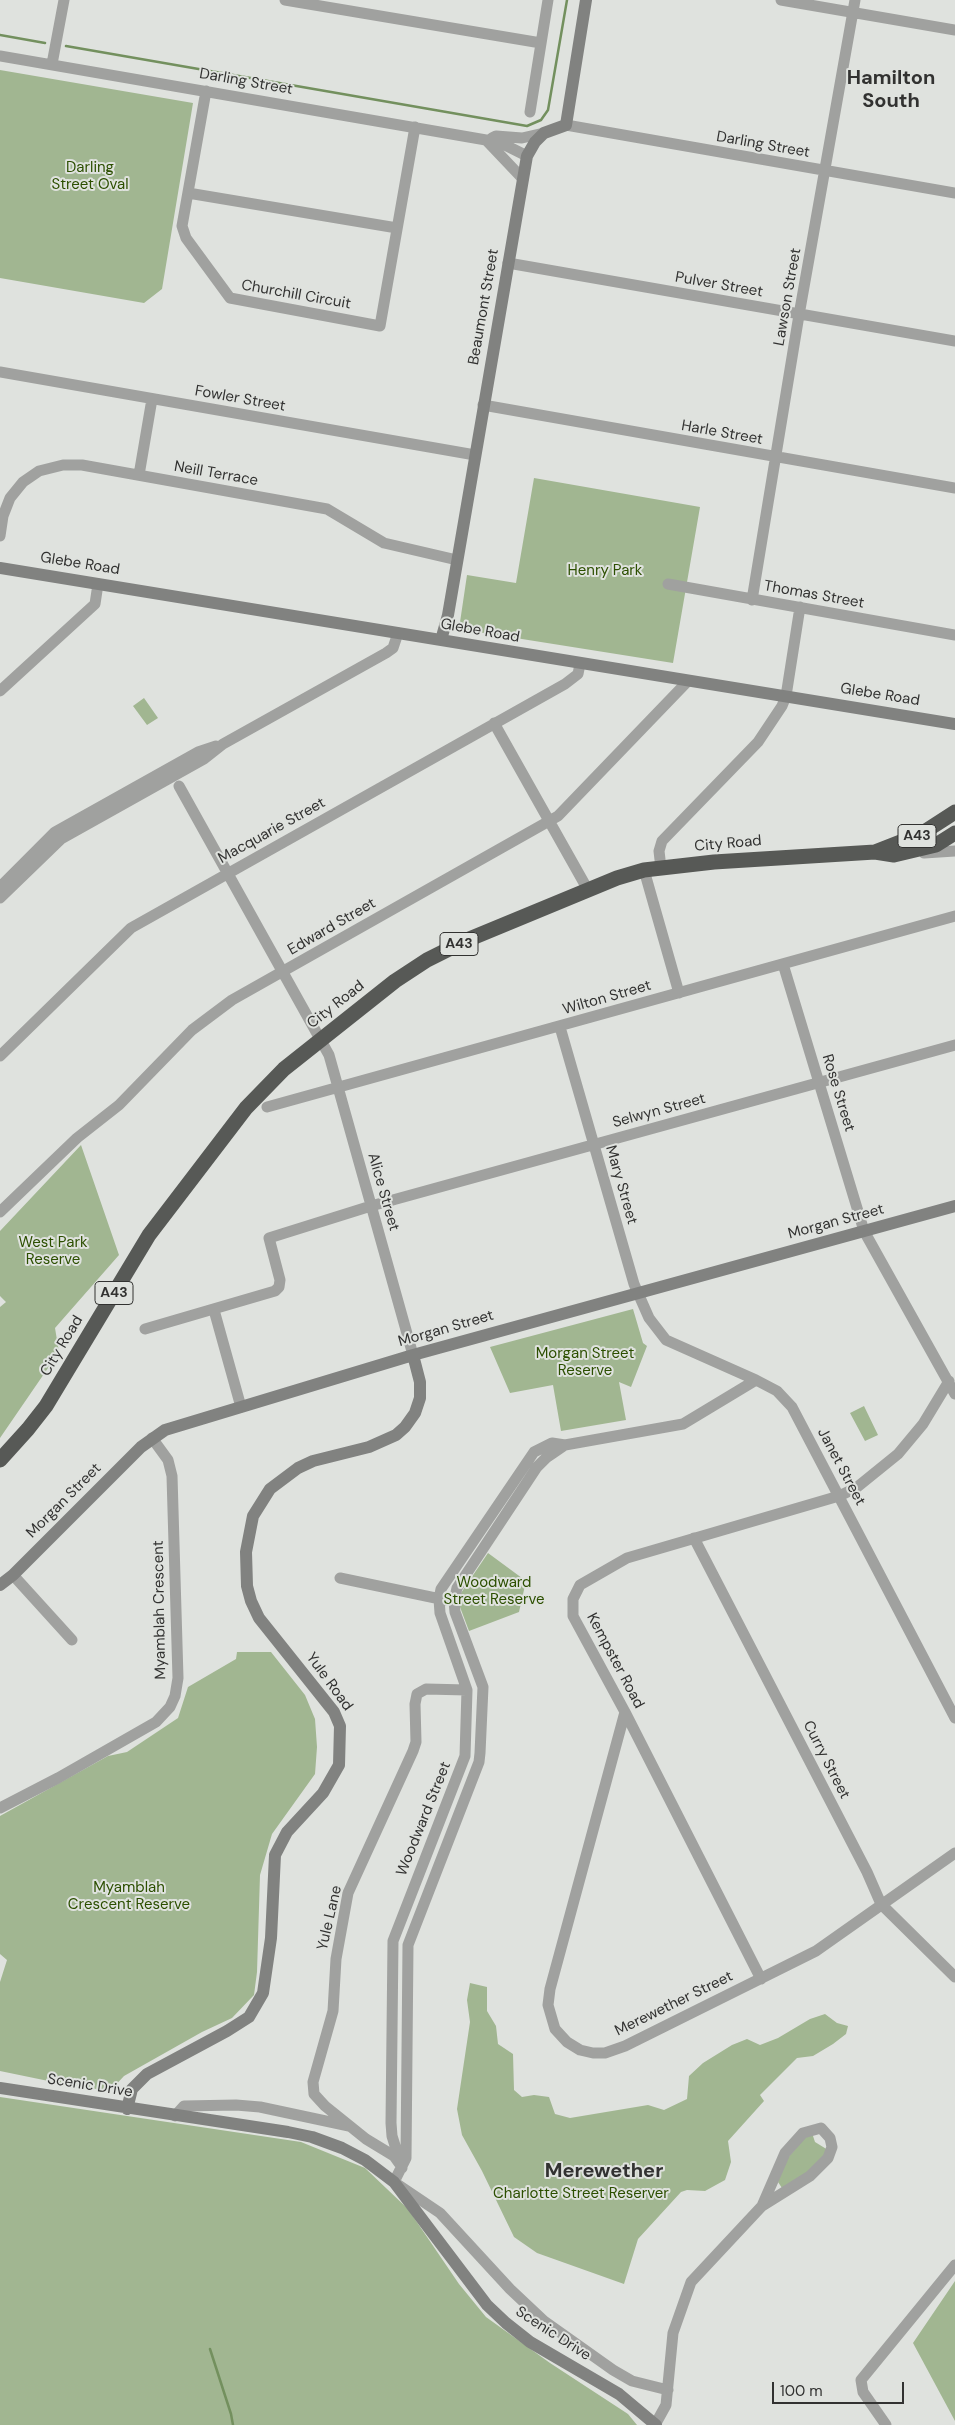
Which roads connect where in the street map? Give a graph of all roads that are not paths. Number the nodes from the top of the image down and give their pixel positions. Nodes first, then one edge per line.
1 (64, 0) edge
2 (285, 0) edge
3 (548, 0) edge
4 (586, 0) edge
5 (781, 0) edge
6 (855, 0) edge
7 (853, 13) junction
8 (955, 30) edge
9 (540, 43) junction
10 (0, 56) edge
11 (52, 64) junction
12 (206, 91) junction
13 (530, 112) dead end
14 (566, 125) junction
15 (415, 127) junction
16 (544, 133) junction
17 (486, 140) junction
18 (527, 156) junction
19 (825, 171) junction
20 (523, 179) junction
21 (188, 193) junction
22 (955, 193) edge
23 (397, 228) junction
24 (508, 263) junction
25 (799, 314) junction
26 (955, 341) edge
27 (0, 372) edge
28 (152, 399) junction
29 (484, 405) junction
30 (475, 455) junction
31 (776, 458) junction
32 (139, 475) junction
33 (955, 488) edge
34 (0, 536) edge
35 (457, 560) junction
36 (0, 568) edge
37 (98, 584) junction
38 (668, 584) dead end
39 (752, 600) junction
40 (800, 607) junction
41 (398, 633) junction
42 (955, 635) edge
43 (441, 640) junction
44 (580, 664) junction
45 (687, 682) junction
46 (0, 691) edge
47 (786, 696) junction
48 (494, 723) junction
49 (955, 724) edge
50 (223, 744) junction
51 (180, 786) dead end
52 (955, 812) edge
53 (548, 821) junction
54 (955, 833) edge
55 (955, 851) edge
56 (875, 852) junction
57 (894, 855) junction
58 (661, 868) junction
59 (644, 870) junction
60 (227, 873) junction
61 (0, 887) edge
62 (588, 890) junction
63 (0, 898) edge
64 (955, 916) edge
65 (783, 964) junction
66 (282, 972) junction
67 (679, 993) junction
68 (560, 1026) junction
69 (321, 1039) junction
70 (955, 1045) edge
71 (0, 1056) edge
72 (819, 1082) junction
73 (338, 1088) junction
74 (267, 1107) dead end
75 (594, 1144) junction
76 (371, 1206) junction
77 (955, 1206) edge
78 (0, 1212) edge
79 (864, 1231) junction
80 (638, 1294) junction
81 (214, 1310) junction
82 (145, 1329) dead end
83 (413, 1355) junction
84 (756, 1380) junction
85 (949, 1382) junction
86 (955, 1394) edge
87 (241, 1407) junction
88 (152, 1438) junction
89 (565, 1445) junction
90 (0, 1460) edge
91 (839, 1496) junction
92 (694, 1538) junction
93 (13, 1575) junction
94 (340, 1578) dead end
95 (0, 1585) edge
96 (439, 1599) junction
97 (454, 1601) junction
98 (72, 1640) dead end
99 (467, 1690) junction
100 (625, 1712) junction
101 (955, 1718) edge
102 (0, 1808) edge
103 (955, 1853) edge
104 (881, 1904) junction
105 (955, 1977) edge
106 (761, 1979) junction
107 (0, 2088) edge
108 (127, 2109) junction
109 (175, 2116) junction
110 (349, 2126) junction
111 (402, 2168) junction
112 (394, 2182) junction
113 (762, 2206) junction
114 (955, 2265) edge
115 (668, 2390) junction
116 (655, 2425) edge
117 (886, 2425) edge

1 - 11 street
2 - 9 street
3 - 9 street
4 - 14 street
5 - 7 street
6 - 7 street, Lawson Street
7 - 8 street
7 - 19 street, Lawson Street
9 - 13 street
10 - 11 street, Darling Street
11 - 12 street, Darling Street
12 - 15 street, Darling Street
12 - 21 street, Churchill Circuit
14 - 16 street
14 - 19 street, Darling Street
15 - 17 street, Darling Street
15 - 23 street, Churchill Circuit
16 - 17 street, Darling Street
16 - 18 street, Beaumont Street
17 - 18 street, Darling Street
17 - 20 street
18 - 20 street, Beaumont Street
19 - 22 street, Darling Street
19 - 25 street, Lawson Street
20 - 24 street, Beaumont Street
21 - 23 street
21 - 23 street, Churchill Circuit
24 - 25 street, Pulver Street
24 - 29 street, Beaumont Street
25 - 26 street, Pulver Street
25 - 31 street, Lawson Street
27 - 28 street, Fowler Street
28 - 30 street, Fowler Street
28 - 32 street
29 - 30 street, Beaumont Street
29 - 31 street, Harle Street
30 - 35 street, Beaumont Street
31 - 33 street, Harle Street
31 - 39 street, Lawson Street
32 - 34 street, Neill Terrace
32 - 35 street, Neill Terrace
35 - 43 street, Beaumont Street
36 - 37 street, Glebe Road
37 - 41 street, Glebe Road
37 - 46 street
38 - 39 street, Thomas Street
39 - 40 street, Thomas Street
40 - 42 street, Thomas Street
40 - 47 street
41 - 43 street, Glebe Road
41 - 50 street
43 - 44 street, Glebe Road
44 - 45 street, Glebe Road
44 - 48 street, Macquarie Street
45 - 47 street, Glebe Road
45 - 53 street, Edward Street
47 - 49 street, Glebe Road
47 - 58 street
48 - 53 street
48 - 60 street, Macquarie Street
50 - 61 street
50 - 63 street
51 - 60 street, Alice Street
52 - 56 highway, City Road / A43
53 - 62 street
53 - 66 street, Edward Street
54 - 57 highway, City Road / A43
55 - 57 street
56 - 57 highway, City Road / A43
56 - 58 highway, City Road / A43
58 - 59 highway, City Road / A43
59 - 62 highway, City Road / A43
59 - 67 street
60 - 66 street, Alice Street
60 - 71 street, Macquarie Street
62 - 69 highway, City Road / A43
64 - 65 street, Wilton Street
65 - 67 street, Wilton Street
65 - 72 street, Rose Street
66 - 69 street, Alice Street
66 - 78 street, Edward Street
67 - 68 street, Wilton Street
68 - 73 street, Wilton Street
68 - 75 street, Mary Street
69 - 73 street, Alice Street
69 - 90 highway, City Road / A43
70 - 72 street, Selwyn Street
72 - 75 street, Selwyn Street
72 - 79 street, Rose Street
73 - 74 street, Wilton Street
73 - 76 street, Alice Street
75 - 76 street, Selwyn Street
75 - 80 street, Mary Street
76 - 81 street, Selwyn Street
76 - 83 street, Alice Street
77 - 79 street, Morgan Street
79 - 80 street, Morgan Street
79 - 85 street, Rose Street
80 - 83 street, Morgan Street
80 - 84 street, Janet Street
81 - 82 street
81 - 87 street
83 - 87 street, Morgan Street
83 - 108 street, Yule Road
84 - 89 street
84 - 91 street, Janet Street
85 - 86 street, Rose Street
85 - 91 street, Kempster Road
87 - 88 street, Morgan Street
88 - 93 street, Morgan Street
88 - 102 street, Myamblah Crescent
89 - 96 street
89 - 97 street
91 - 92 street, Kempster Road
91 - 101 street, Janet Street
92 - 100 street, Kempster Road
92 - 104 street, Curry Street
93 - 95 street, Morgan Street
93 - 98 street
94 - 96 street
96 - 97 street
96 - 99 street, Woodward Street
97 - 111 street, Woodward Street
99 - 110 street, Yule Lane
99 - 111 street, Woodward Street
100 - 106 street, Kempster Road
100 - 106 street, Merewether Street
103 - 104 street, Merewether Street
104 - 105 street, Curry Street
104 - 106 street, Merewether Street
107 - 108 street, Scenic Drive
108 - 109 street, Scenic Drive
109 - 110 street
109 - 112 street, Scenic Drive
110 - 111 street, Yule Lane
111 - 112 street, Woodward Street
112 - 115 street, Scenic Drive
112 - 116 street, Scenic Drive
113 - 113 street
113 - 115 street
114 - 117 street
115 - 116 street

